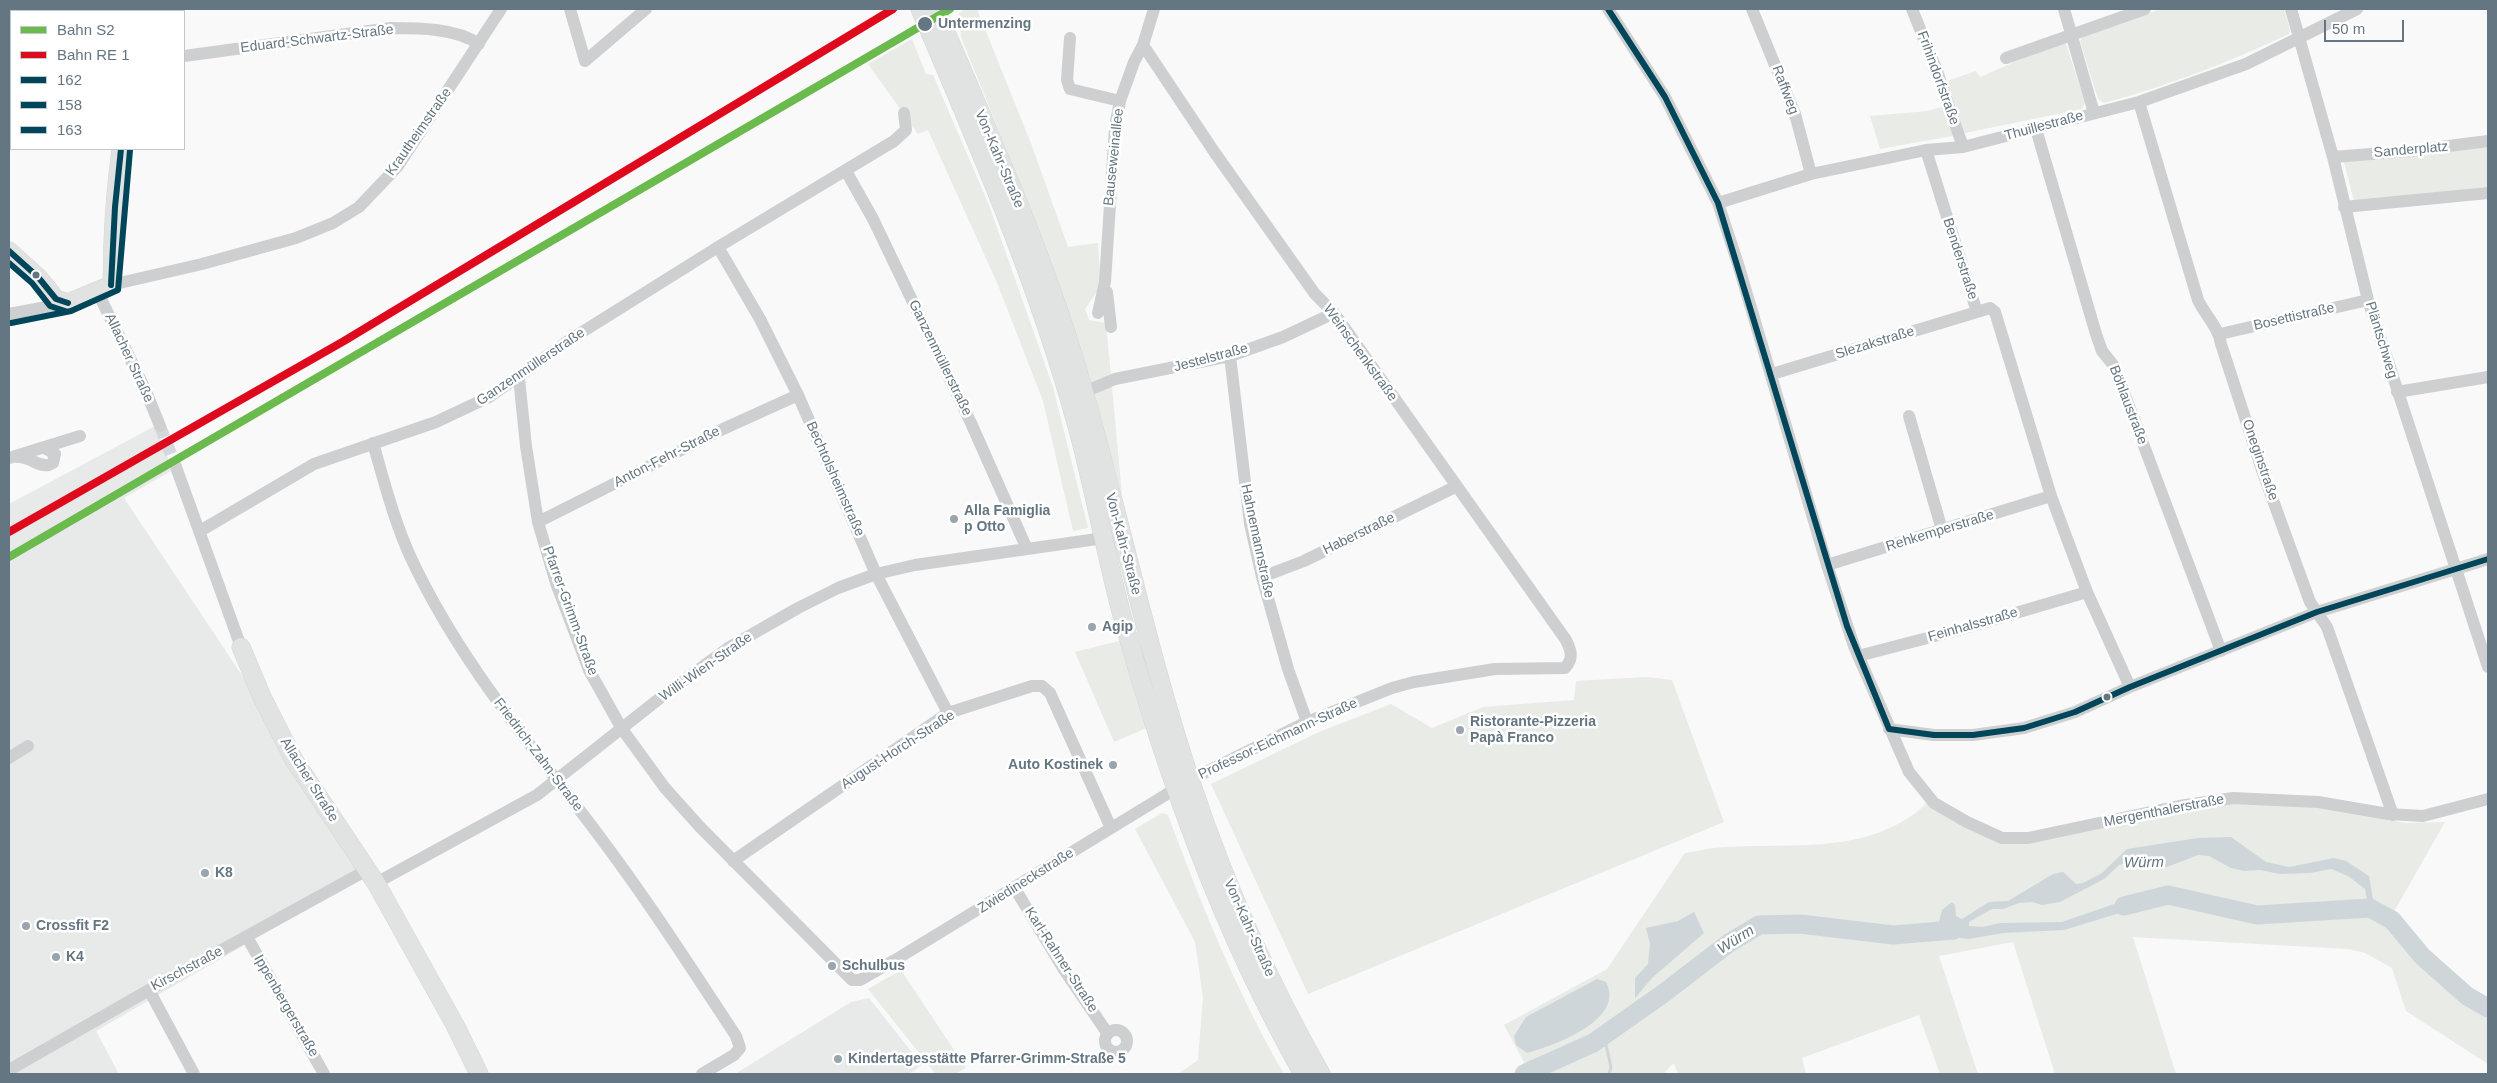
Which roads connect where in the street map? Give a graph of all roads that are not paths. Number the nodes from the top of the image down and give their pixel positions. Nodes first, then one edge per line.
1 (500, 9) edge
2 (570, 9) edge
3 (646, 9) edge
4 (920, 9) edge
5 (936, 9) edge
6 (1154, 9) edge
7 (1608, 9) edge
8 (1752, 9) edge
9 (1912, 9) edge
10 (2064, 9) edge
11 (2145, 9) edge
12 (2291, 9) edge
13 (2357, 9) edge
14 (2073, 35) junction
15 (1070, 38) dead end
16 (2300, 38) junction
17 (479, 44) junction
18 (1143, 45) junction
19 (185, 56) edge
20 (2006, 58) dead end
21 (1120, 101) junction
22 (2139, 102) junction
23 (904, 113) dead end
24 (2094, 113) junction
25 (2036, 129) junction
26 (2488, 141) edge
27 (1963, 147) junction
28 (121, 150) edge
29 (1926, 150) junction
30 (2334, 157) junction
31 (846, 171) junction
32 (1811, 174) junction
33 (2488, 193) edge
34 (1718, 203) junction
35 (2344, 207) junction
36 (718, 247) junction
37 (9, 251) edge
38 (1105, 282) junction
39 (104, 288) junction
40 (2368, 300) junction
41 (68, 303) junction
42 (1977, 312) junction
43 (1098, 313) dead end
44 (1334, 313) junction
45 (9, 314) edge
46 (1111, 327) dead end
47 (2220, 334) junction
48 (1230, 356) junction
49 (1772, 374) junction
50 (2488, 377) edge
51 (519, 378) junction
52 (1084, 392) junction
53 (2397, 392) junction
54 (798, 394) junction
55 (1909, 416) dead end
56 (160, 426) tunnel mouth
57 (80, 436) dead end
58 (373, 443) junction
59 (45, 448) junction
60 (11, 458) edge
61 (176, 467) tunnel mouth
62 (1455, 487) junction
63 (2051, 496) junction
64 (538, 522) junction
65 (1942, 530) junction
66 (200, 531) junction
67 (1104, 538) junction
68 (1027, 549) junction
69 (2488, 558) edge
70 (1828, 565) junction
71 (2455, 568) junction
72 (876, 574) junction
73 (1262, 577) junction
74 (2087, 592) junction
75 (2317, 612) junction
76 (241, 647) joint
77 (2221, 651) junction
78 (1858, 656) junction
79 (1570, 662) joint
80 (2488, 667) edge
81 (2130, 687) junction
82 (948, 713) junction
83 (1307, 722) junction
84 (622, 729) junction
85 (1889, 729) junction
86 (28, 746) dead end
87 (9, 758) edge
88 (558, 780) junction
89 (1182, 784) junction
90 (2488, 800) edge
91 (2393, 815) junction
92 (1111, 828) junction
93 (734, 861) junction
94 (372, 877) junction
95 (1014, 887) junction
96 (247, 937) junction
97 (860, 980) joint
98 (149, 990) junction
99 (1108, 1034) dead end
100 (9, 1070) edge
101 (194, 1074) edge
102 (324, 1074) edge
103 (479, 1074) edge
104 (702, 1074) edge
105 (1303, 1074) edge
106 (1321, 1074) edge

1 - 17 street, Krautheimstraße
2 - 3 street
4 - 67 main road, Von-Kahr-Straße
5 - 52 main road, Von-Kahr-Straße
6 - 18 street, Bauseweinallee
7 - 34 street, Mergenthalerstraße
8 - 32 street, Raffweg
9 - 27 street, Frihindorfstraße
10 - 14 street
11 - 14 street
12 - 16 street, Pläntschweg
13 - 16 street, Thuillestraße
14 - 20 street
14 - 24 street
15 - 21 street
16 - 22 street, Thuillestraße
16 - 30 street, Pläntschweg
17 - 19 street, Eduard-Schwartz-Straße
17 - 39 street, Krautheimstraße
18 - 21 street, Bauseweinallee
18 - 44 street, Weinschenkstraße
21 - 38 street, Bauseweinallee
22 - 24 street, Thuillestraße
22 - 47 street, Oneginstraße
23 - 31 street, Ganzenmüllerstraße
24 - 25 street, Thuillestraße
25 - 27 street, Thuillestraße
25 - 77 street, Böhlaustraße
26 - 30 street, Sanderplatz
27 - 29 street, Thuillestraße
28 - 39 main road
29 - 32 street, Thuillestraße
29 - 42 street, Benderstraße
30 - 35 street, Pläntschweg
31 - 36 street, Ganzenmüllerstraße
31 - 68 street, Ganzenmüllerstraße
32 - 34 street, Thuillestraße
33 - 35 street
34 - 49 street, Mergenthalerstraße
35 - 40 street, Pläntschweg
36 - 51 street, Ganzenmüllerstraße
36 - 54 street, Bechtolsheimstraße
37 - 41 main road
38 - 43 street, Bauseweinallee
38 - 46 street, Bauseweinallee
39 - 41 main road
39 - 56 street, Allacher Straße
40 - 47 street, Bosettistraße
40 - 53 street, Pläntschweg
41 - 45 street
42 - 49 street, Slezakstraße
42 - 63 street, Benderstraße
44 - 48 street, Jestelstraße
44 - 62 street, Weinschenkstraße
47 - 75 street, Oneginstraße
48 - 52 street, Jestelstraße
48 - 73 street, Hahnemannstraße
49 - 70 street, Mergenthalerstraße
50 - 53 street
51 - 58 street, Ganzenmüllerstraße
51 - 64 street, Pfarrer-Grimm-Straße
52 - 89 main road, Von-Kahr-Straße
53 - 71 street, Pläntschweg
54 - 64 street, Anton-Fehr-Straße
54 - 72 street, Bechtolsheimstraße
55 - 65 street
57 - 59 street
58 - 66 street, Ganzenmüllerstraße
58 - 88 street, Friedrich-Zahn-Straße
59 - 60 street
59 - 60 street
61 - 66 street, Allacher Straße
62 - 73 street, Haberstraße
62 - 79 street, Weinschenkstraße
63 - 65 street, Rehkemperstraße
63 - 74 street, Benderstraße
64 - 84 street, Pfarrer-Grimm-Straße
65 - 70 street, Rehkemperstraße
66 - 76 street, Allacher Straße
67 - 68 street, Willi-Wien-Straße
67 - 89 main road, Von-Kahr-Straße
68 - 72 street, Willi-Wien-Straße
69 - 71 street
70 - 78 street, Mergenthalerstraße
71 - 75 street
71 - 80 street, Pläntschweg
72 - 82 street, Bechtolsheimstraße
72 - 84 street, Willi-Wien-Straße
73 - 83 street, Hahnemannstraße
74 - 78 street, Feinhalsstraße
74 - 81 street, Benderstraße
75 - 77 street
75 - 91 street, Oneginstraße
76 - 94 main road, Allacher Straße
77 - 81 street
78 - 85 street, Mergenthalerstraße
79 - 83 street, Professor-Eichmann-Straße
81 - 85 street
82 - 92 street, August-Horch-Straße
82 - 93 street, August-Horch-Straße
83 - 89 street, Professor-Eichmann-Straße
84 - 88 street, Willi-Wien-Straße
84 - 93 street, Pfarrer-Grimm-Straße
85 - 91 street, Mergenthalerstraße
86 - 87 street
88 - 94 street, Willi-Wien-Straße
88 - 104 street, Friedrich-Zahn-Straße
89 - 92 street, Zwiedineckstraße
89 - 105 main road, Von-Kahr-Straße
89 - 106 main road, Von-Kahr-Straße
90 - 91 street, Mergenthalerstraße
92 - 95 street, Zwiedineckstraße
93 - 97 street, Pfarrer-Grimm-Straße
94 - 96 street, Kirschstraße
94 - 103 main road, Allacher Straße
95 - 97 street, Zwiedineckstraße
95 - 99 street, Karl-Rahner-Straße
96 - 98 street, Kirschstraße
96 - 102 street, Ippenbergerstraße
98 - 100 street, Kirschstraße
98 - 101 street

